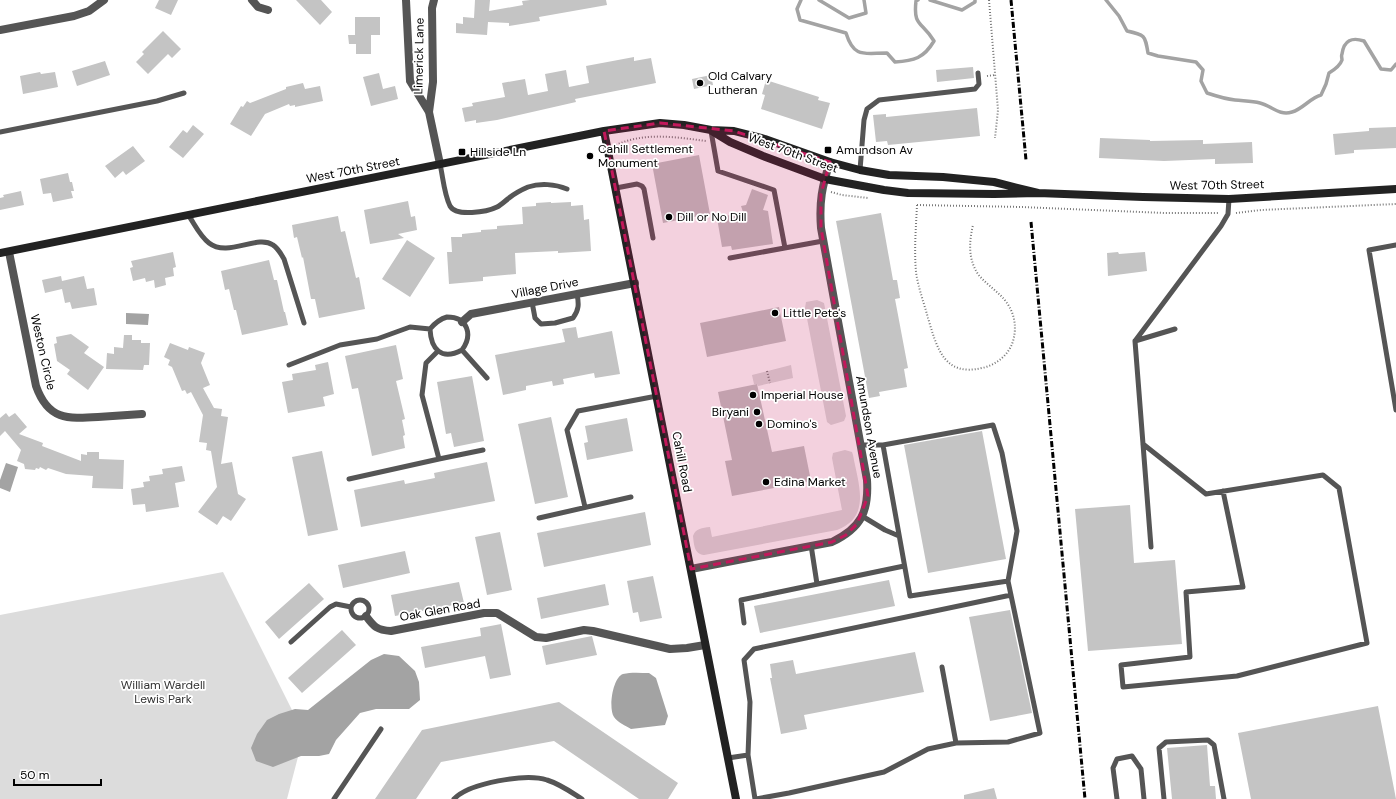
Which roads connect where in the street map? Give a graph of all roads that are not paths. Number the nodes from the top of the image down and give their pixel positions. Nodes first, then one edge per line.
1 (104, 0) edge
2 (252, 0) edge
3 (406, 0) edge
4 (434, 0) edge
5 (268, 10) dead end
6 (0, 30) edge
7 (980, 74) road end
8 (184, 93) dead end
9 (428, 112) junction
10 (711, 130) junction
11 (604, 131) junction
12 (0, 132) edge
13 (830, 162) junction
14 (440, 164) junction
15 (860, 170) junction
16 (825, 179) junction
17 (616, 188) junction
18 (567, 189) dead end
19 (1396, 189) edge
20 (1038, 193) junction
21 (1229, 199) junction
22 (189, 216) junction
23 (653, 238) dead end
24 (823, 241) junction
25 (1396, 245) edge
26 (785, 248) junction
27 (9, 252) junction
28 (0, 253) edge
29 (730, 258) dead end
30 (635, 283) junction
31 (577, 294) junction
32 (532, 302) junction
33 (462, 322) junction
34 (304, 323) dead end
35 (430, 329) junction
36 (1175, 329) dead end
37 (1135, 341) junction
38 (462, 350) junction
39 (438, 351) junction
40 (289, 366) dead end
41 (487, 378) dead end
42 (657, 396) junction
43 (1396, 410) edge
44 (142, 414) dead end
45 (860, 444) junction
46 (1143, 444) junction
47 (883, 445) junction
48 (483, 450) dead end
49 (439, 459) junction
50 (349, 479) dead end
51 (1223, 491) junction
52 (630, 497) dead end
53 (585, 507) junction
54 (862, 516) junction
55 (539, 518) dead end
56 (899, 536) junction
57 (811, 545) junction
58 (1151, 547) dead end
59 (904, 566) junction
60 (691, 569) junction
61 (1008, 581) junction
62 (818, 584) junction
63 (1011, 595) junction
64 (352, 606) junction
65 (366, 616) junction
66 (744, 623) dead end
67 (291, 642) dead end
68 (705, 645) junction
69 (942, 667) dead end
70 (381, 729) dead end
71 (956, 743) junction
72 (748, 754) junction
73 (728, 758) junction
74 (334, 799) edge
75 (454, 799) edge
76 (582, 799) edge
77 (736, 799) edge
78 (755, 799) edge
79 (1117, 799) edge
80 (1144, 799) edge
81 (1164, 799) edge
82 (1224, 799) edge

1 - 6 street
2 - 5 street
3 - 9 street
4 - 9 street, Limerick Lane
7 - 15 lane
8 - 12 lane
9 - 14 street
10 - 11 street, West 70th Street
10 - 13 street, West 70th Street
10 - 16 street, West 70th Street
10 - 26 lane
11 - 14 street, West 70th Street
11 - 17 street, Cahill Road
13 - 15 street, West 70th Street
13 - 16 street, Amundson Avenue
14 - 18 lane
14 - 22 street, West 70th Street
15 - 20 street, West 70th Street
16 - 20 street, West 70th Street
16 - 24 street, Amundson Avenue
17 - 23 lane
17 - 30 street, Cahill Road
19 - 21 street, West 70th Street
20 - 21 street, West 70th Street
21 - 37 lane
22 - 27 street, West 70th Street
22 - 34 lane
24 - 26 lane
24 - 45 street, Amundson Avenue
25 - 43 lane
26 - 29 lane
27 - 28 street, West 70th Street
27 - 44 street, Weston Circle
30 - 31 street, Village Drive
30 - 42 street, Cahill Road
31 - 32 street, Village Drive
31 - 32 lane
32 - 33 street, Village Drive
33 - 35 lane
33 - 38 lane
35 - 39 lane
35 - 40 lane
36 - 37 lane
37 - 46 lane
38 - 39 lane
38 - 41 lane
39 - 49 lane
42 - 53 lane
42 - 60 street, Cahill Road
45 - 47 lane
45 - 54 street, Amundson Avenue
46 - 51 lane
46 - 58 lane
47 - 56 lane
47 - 61 lane
48 - 49 lane
49 - 50 lane
51 - 51 lane
52 - 53 lane
53 - 55 lane
54 - 56 lane
54 - 57 street, Amundson Avenue
56 - 59 lane
57 - 60 street, Amundson Avenue
57 - 62 lane
59 - 61 lane
59 - 62 lane
60 - 68 street, Cahill Road
61 - 63 lane
62 - 66 lane
63 - 71 lane
63 - 72 lane
64 - 65 lane
64 - 65 lane
64 - 67 lane
65 - 68 street, Oak Glen Road
68 - 73 street, Cahill Road
69 - 71 lane
70 - 74 lane
71 - 78 lane
72 - 73 lane
72 - 78 lane
73 - 77 street, Cahill Road
75 - 76 lane
79 - 80 lane
81 - 82 lane

